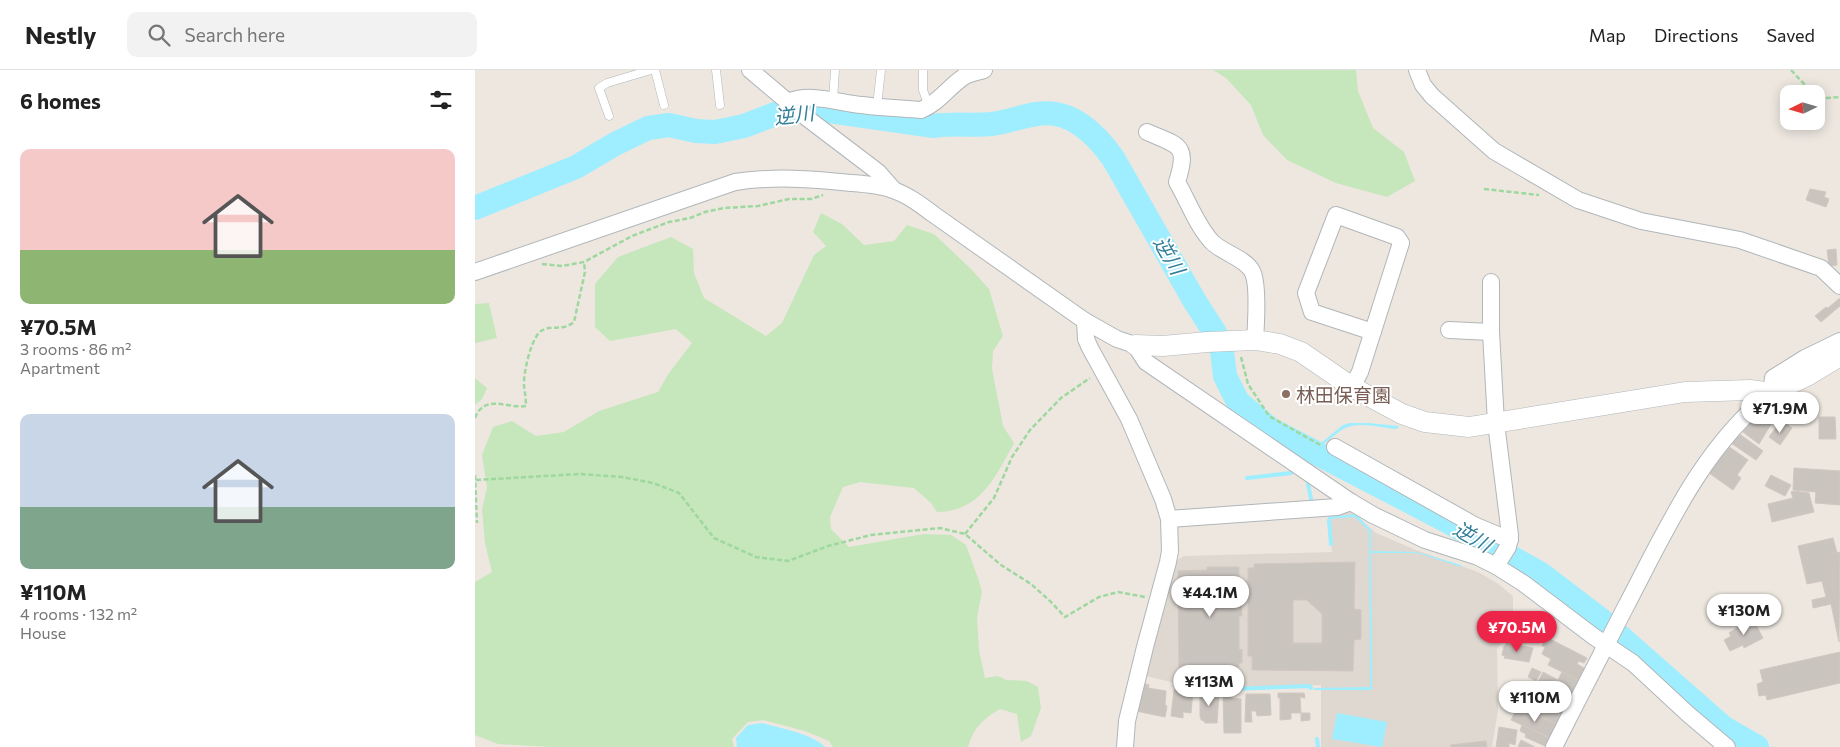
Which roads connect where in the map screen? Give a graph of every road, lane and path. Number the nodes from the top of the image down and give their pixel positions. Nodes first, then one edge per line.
1 (653, 70) edge
2 (716, 70) edge
3 (750, 70) edge
4 (835, 70) edge
5 (881, 70) edge
6 (923, 70) edge
7 (984, 70) edge
8 (1417, 70) edge
9 (1791, 70) edge
10 (1840, 97) edge
11 (833, 100) junction
12 (790, 103) junction
13 (664, 105) dead end
14 (721, 105) dead end
15 (877, 106) junction
16 (929, 107) junction
17 (609, 116) dead end
18 (1147, 132) dead end
19 (838, 182) junction
20 (893, 189) junction
21 (1484, 189) dead end
22 (1541, 195) dead end
23 (523, 256) junction
24 (584, 262) junction
25 (475, 272) edge
26 (1491, 282) dead end
27 (1840, 286) edge
28 (1085, 320) junction
29 (1449, 330) dead end
30 (1373, 332) junction
31 (1491, 332) junction
32 (1244, 340) junction
33 (1840, 341) edge
34 (1135, 345) junction
35 (1840, 356) edge
36 (1102, 370) junction
37 (1352, 387) junction
38 (1771, 393) junction
39 (475, 418) edge
40 (1496, 423) junction
41 (1335, 447) joint
42 (475, 475) edge
43 (476, 480) edge
44 (1351, 502) junction
45 (1169, 519) junction
46 (477, 523) dead end
47 (965, 534) junction
48 (1504, 553) junction
49 (1159, 600) junction
50 (1611, 635) junction
51 (1125, 747) edge
52 (1554, 747) edge
53 (1727, 747) edge

1 - 13 lane
1 - 17 lane
2 - 14 lane
3 - 12 street
4 - 11 lane
5 - 15 lane
6 - 16 lane
7 - 16 street
8 - 27 street
9 - 10 path
11 - 12 street
11 - 15 street
12 - 20 street
15 - 16 street
18 - 32 street
19 - 20 street
19 - 23 street
19 - 24 path
20 - 28 street
21 - 22 path
23 - 24 path
23 - 25 street
24 - 39 path
26 - 31 street
28 - 34 street
28 - 36 street
29 - 31 street
30 - 30 street
30 - 37 street
31 - 40 street
32 - 34 street
32 - 37 street
32 - 41 path
33 - 38 street
34 - 44 street
35 - 38 street
36 - 45 street
36 - 47 path
37 - 40 street
38 - 40 street
38 - 50 street
40 - 48 street
41 - 48 street
42 - 43 path
43 - 46 path
43 - 47 path
44 - 45 street
44 - 48 street
45 - 49 street
47 - 49 path
48 - 50 street
49 - 51 street
50 - 52 street
50 - 53 street

